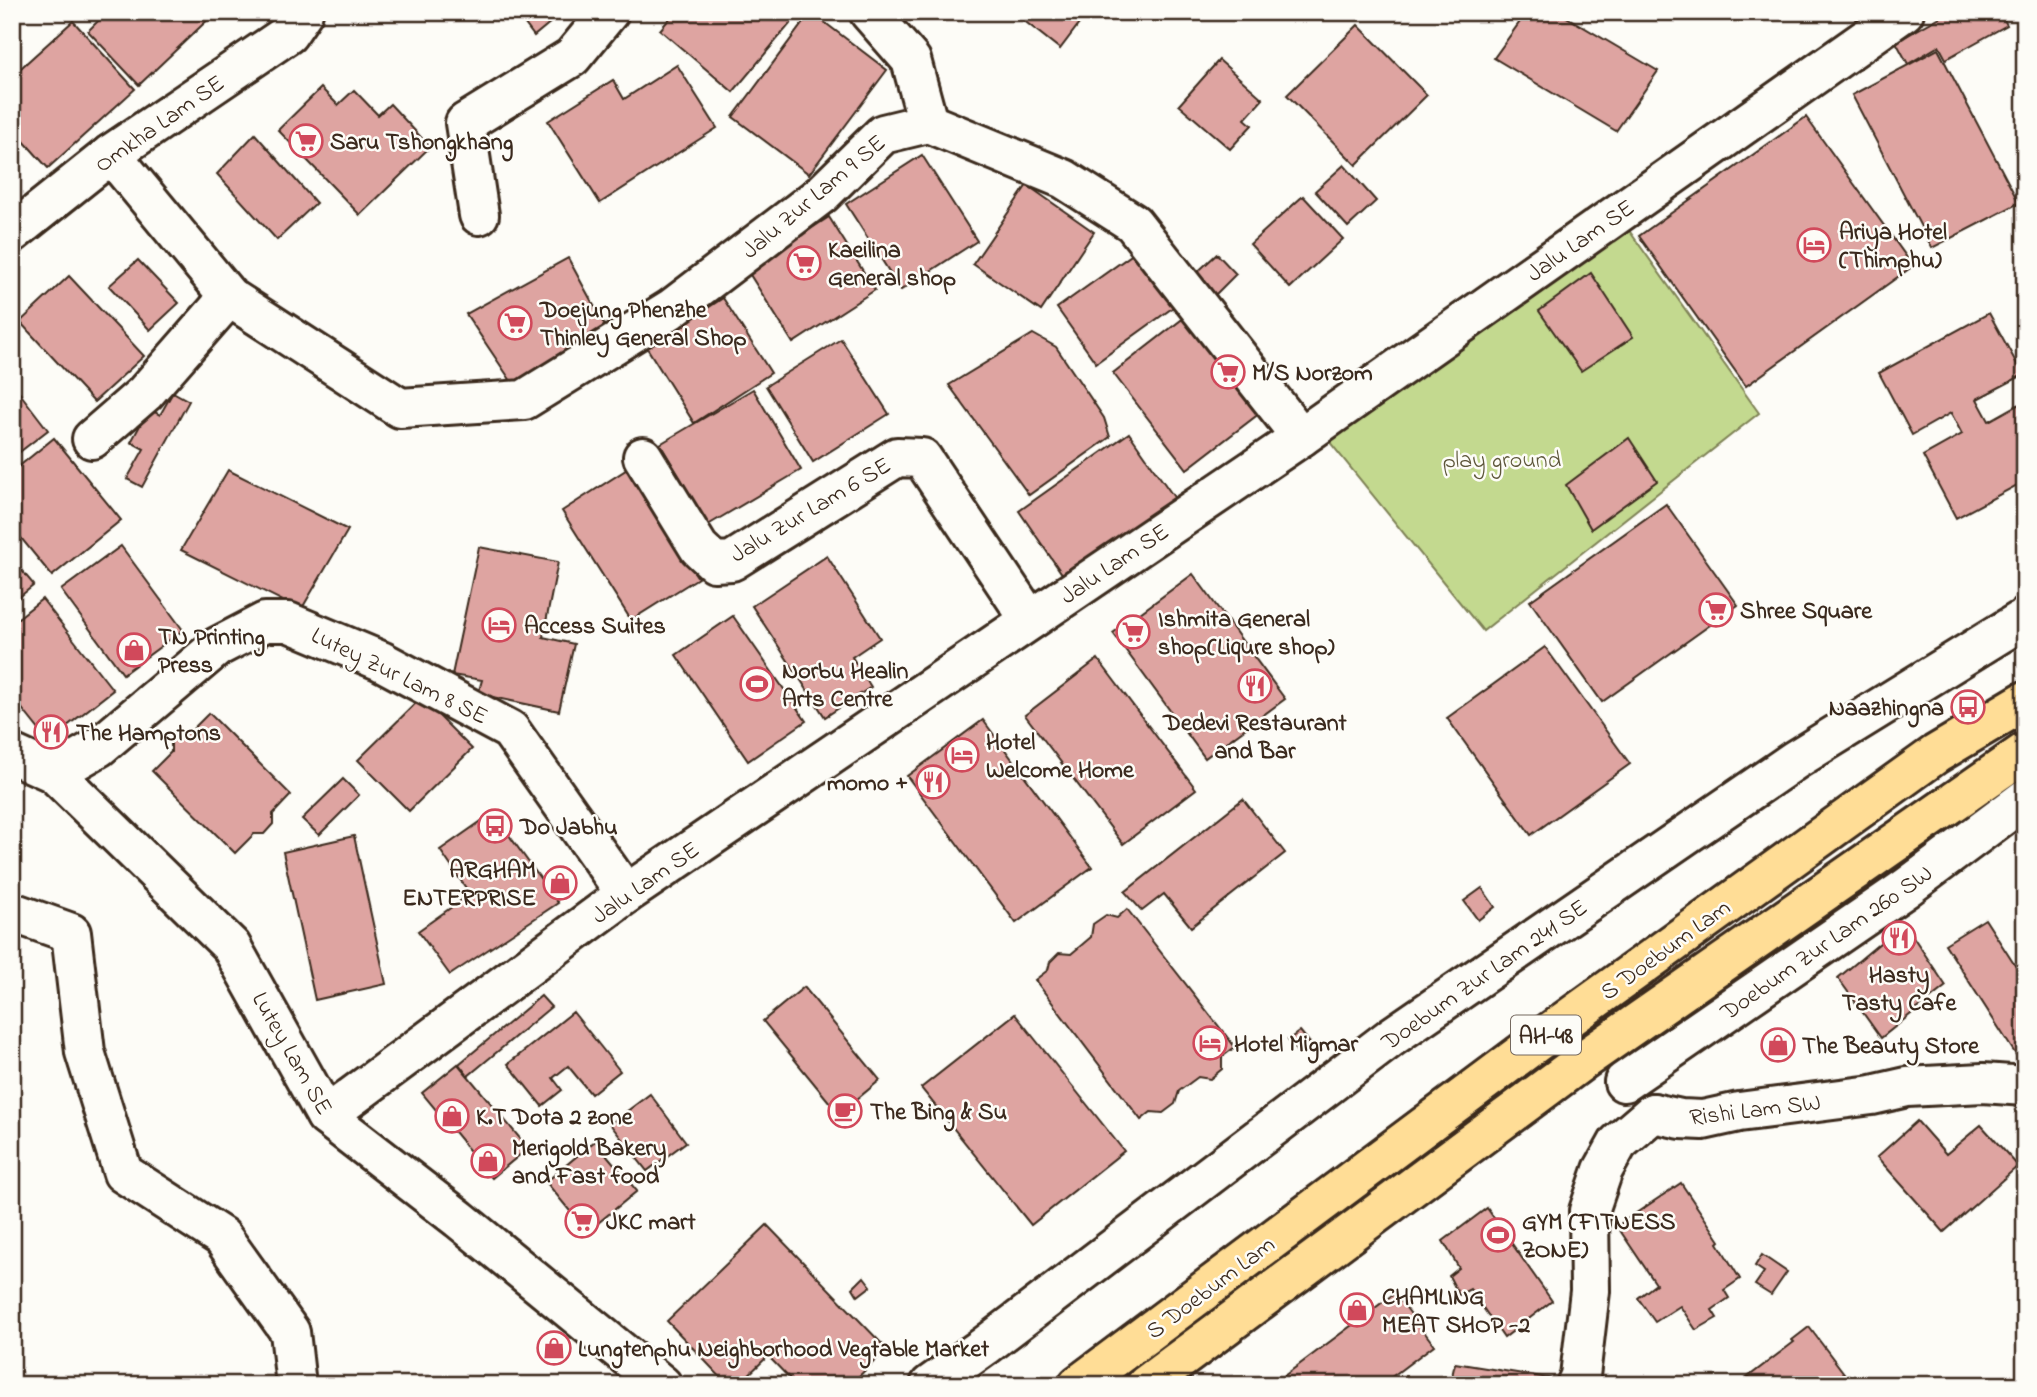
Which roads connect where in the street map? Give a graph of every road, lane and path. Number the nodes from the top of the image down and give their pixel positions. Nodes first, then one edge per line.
1 (303, 12) edge
2 (609, 12) edge
3 (869, 12) edge
4 (1904, 12) edge
5 (928, 123) junction
6 (111, 155) junction
7 (479, 215) dead end
8 (12, 233) edge
9 (229, 297) junction
10 (1301, 437) junction
11 (92, 439) dead end
12 (643, 457) dead end
13 (2025, 618) edge
14 (1030, 620) junction
15 (2025, 701) edge
16 (2025, 752) edge
17 (12, 754) edge
18 (54, 773) junction
19 (2025, 799) edge
20 (626, 894) junction
21 (12, 912) edge
22 (1582, 1061) junction
23 (1624, 1082) junction
24 (2025, 1086) edge
25 (1653, 1113) junction
26 (326, 1116) junction
27 (296, 1385) edge
28 (662, 1385) edge
29 (930, 1385) edge
30 (1078, 1385) edge
31 (1146, 1385) edge
32 (1576, 1385) edge

1 - 6 street, Omkha Lam SE
2 - 7 street
3 - 5 street
4 - 10 street, Jalu Lam SE
5 - 9 street, Jalu Zur Lam 9 SE
5 - 10 street
6 - 8 street, Omkha Lam SE
6 - 9 street, Jalu Zur Lam 9 SE
9 - 11 street
10 - 14 street, Jalu Lam SE
12 - 14 street, Jalu Zur Lam 6 SE
13 - 29 street, Doebum Zur Lam 241 SE
14 - 20 street, Jalu Lam SE
15 - 30 highway, S Doebum Lam / AH-48
16 - 22 highway, S Doebum Lam / AH-48
17 - 18 street, Lutey Lam SE
18 - 20 street, Lutey Zur Lam 8 SE
18 - 26 street, Lutey Lam SE
19 - 23 street, Doebum Zur Lam 260 SW
20 - 26 street, Jalu Lam SE
21 - 27 street
22 - 23 street
22 - 31 highway, S Doebum Lam / AH-48
23 - 25 street
24 - 25 street, Rishi Lam SW
25 - 32 street, Rishi Lam SW
26 - 28 street, Lutey Lam SE

